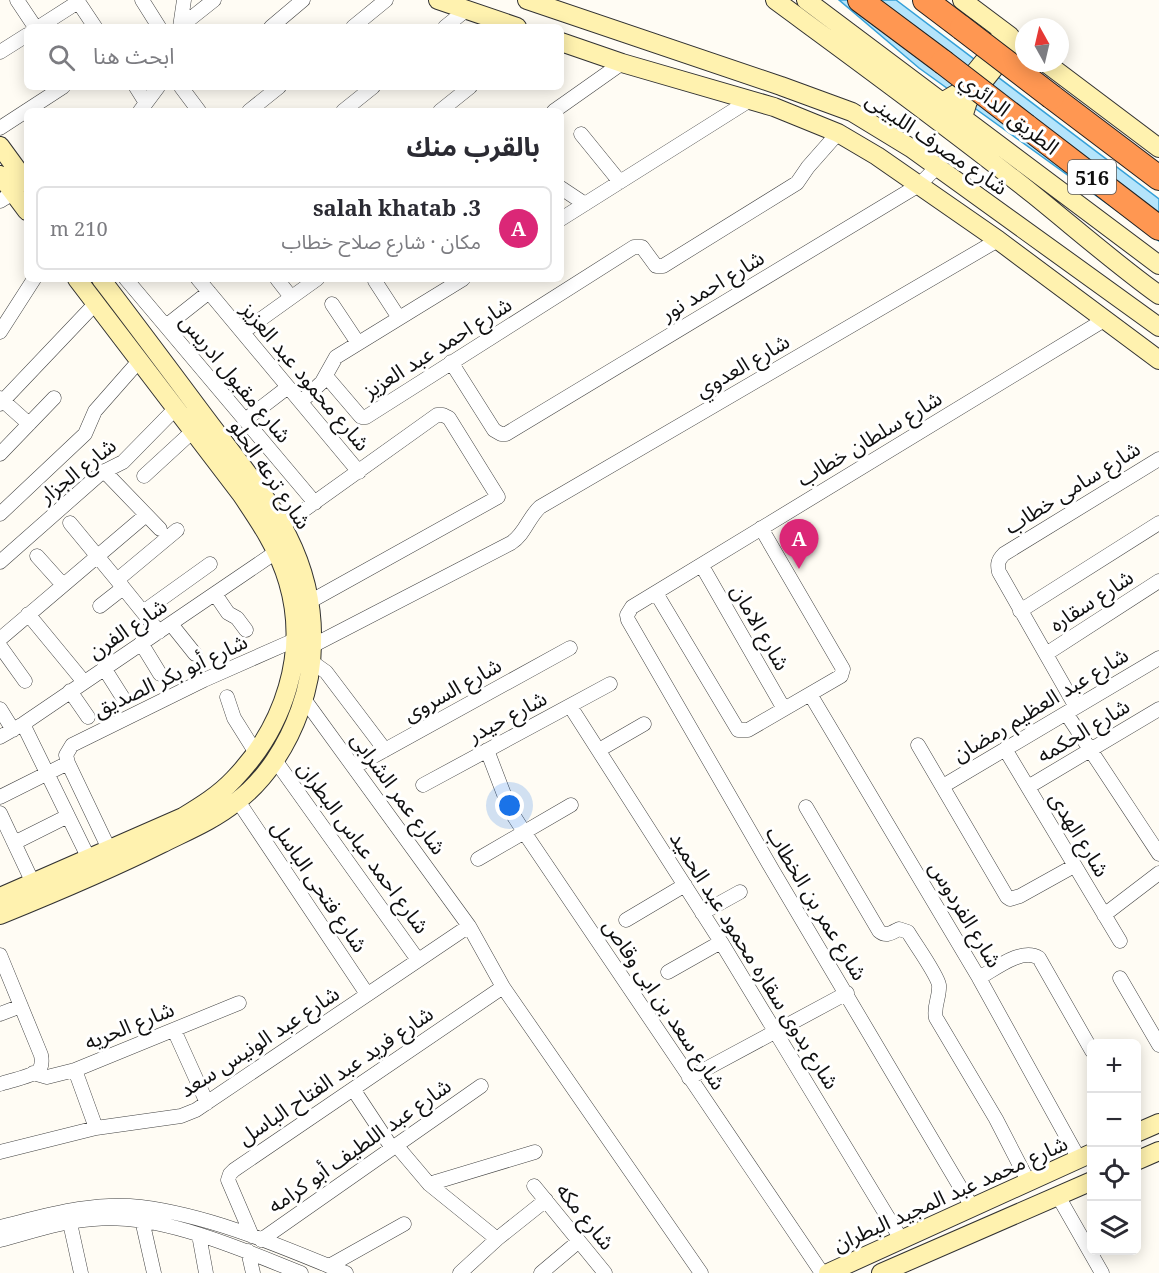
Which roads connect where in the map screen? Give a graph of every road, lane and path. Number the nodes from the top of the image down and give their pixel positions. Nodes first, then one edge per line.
1 (17, 0) edge
2 (142, 0) edge
3 (184, 0) edge
4 (214, 0) edge
5 (303, 0) edge
6 (386, 0) edge
7 (438, 0) edge
8 (527, 0) edge
9 (775, 0) edge
10 (806, 0) edge
11 (860, 0) edge
12 (925, 0) edge
13 (962, 0) edge
14 (77, 1) edge
15 (466, 10) junction
16 (35, 24) edge
17 (42, 24) edge
18 (93, 24) edge
19 (157, 24) edge
20 (180, 24) edge
21 (184, 24) edge
22 (275, 24) edge
23 (357, 24) edge
24 (449, 24) edge
25 (508, 24) edge
26 (1002, 30) junction
27 (0, 35) edge
28 (24, 37) edge
29 (1015, 39) edge
30 (564, 43) edge
31 (1015, 48) edge
32 (4, 50) edge
33 (622, 63) junction
34 (1058, 72) edge
35 (58, 90) edge
36 (137, 90) edge
37 (156, 90) edge
38 (188, 90) edge
39 (275, 90) edge
40 (368, 90) edge
41 (467, 90) edge
42 (750, 100) junction
43 (942, 102) junction
44 (143, 107) edge
45 (31, 108) edge
46 (197, 108) edge
47 (253, 108) edge
48 (347, 108) edge
49 (444, 108) edge
50 (558, 108) edge
51 (24, 112) edge
52 (963, 117) junction
53 (0, 128) edge
54 (838, 133) junction
55 (581, 134) dead end
56 (0, 146) edge
57 (1159, 148) edge
58 (938, 167) junction
59 (0, 175) edge
60 (1159, 178) edge
61 (620, 182) junction
62 (919, 185) junction
63 (564, 190) edge
64 (14, 192) edge
65 (585, 204) junction
66 (24, 207) edge
67 (564, 217) edge
68 (1159, 228) edge
69 (998, 240) junction
70 (1153, 260) edge
71 (1130, 274) junction
72 (32, 282) edge
73 (79, 282) edge
74 (103, 282) edge
75 (129, 282) edge
76 (201, 282) edge
77 (279, 282) edge
78 (313, 282) edge
79 (376, 282) edge
80 (455, 282) edge
81 (209, 292) junction
82 (1113, 295) junction
83 (1159, 295) edge
84 (291, 297) junction
85 (95, 304) junction
86 (332, 304) dead end
87 (399, 318) junction
88 (1104, 320) junction
89 (166, 326) junction
90 (1, 327) edge
91 (1159, 327) edge
92 (243, 332) junction
93 (358, 343) junction
94 (1159, 360) edge
95 (139, 361) junction
96 (451, 362) junction
97 (326, 376) junction
98 (288, 387) junction
99 (54, 398) dead end
100 (1, 401) edge
101 (301, 402) junction
102 (176, 408) junction
103 (245, 420) junction
104 (29, 424) junction
105 (193, 431) junction
106 (0, 454) edge
107 (222, 454) junction
108 (1159, 459) edge
109 (104, 471) junction
110 (359, 472) junction
111 (144, 476) dead end
112 (315, 503) junction
113 (0, 514) edge
114 (146, 515) junction
115 (69, 523) dead end
116 (1159, 523) edge
117 (284, 525) junction
118 (761, 528) junction
119 (160, 529) dead end
120 (177, 530) dead end
121 (519, 537) joint
122 (276, 552) junction
123 (37, 556) dead end
124 (97, 556) junction
125 (0, 561) edge
126 (210, 564) dead end
127 (702, 566) junction
128 (1159, 581) edge
129 (120, 584) junction
130 (63, 585) junction
131 (656, 592) junction
132 (215, 594) junction
133 (311, 601) junction
134 (100, 606) dead end
135 (1020, 611) junction
136 (143, 612) junction
137 (28, 614) junction
138 (628, 620) joint
139 (165, 628) junction
140 (246, 630) dead end
141 (0, 639) edge
142 (141, 644) junction
143 (0, 646) edge
144 (570, 648) dead end
145 (307, 649) junction
146 (195, 654) dead end
147 (1046, 654) junction
148 (1159, 658) edge
149 (104, 669) junction
150 (160, 674) dead end
151 (26, 681) dead end
152 (84, 682) junction
153 (609, 684) dead end
154 (70, 691) junction
155 (810, 694) junction
156 (227, 697) dead end
157 (123, 698) dead end
158 (304, 699) junction
159 (570, 706) junction
160 (0, 709) edge
161 (784, 709) junction
162 (1159, 709) edge
163 (1071, 710) junction
164 (88, 717) dead end
165 (644, 724) dead end
166 (18, 727) junction
167 (0, 737) edge
168 (918, 745) dead end
169 (1005, 749) junction
170 (385, 750) junction
171 (488, 750) junction
172 (599, 750) junction
173 (1091, 750) junction
174 (256, 753) junction
175 (67, 759) junction
176 (275, 760) junction
177 (354, 767) junction
178 (48, 773) junction
179 (423, 785) dead end
180 (942, 786) junction
181 (1028, 787) junction
182 (0, 797) edge
183 (238, 801) junction
184 (572, 805) dead end
185 (807, 807) dead end
186 (0, 813) edge
187 (68, 816) junction
188 (524, 832) junction
189 (8, 840) edge
190 (109, 849) junction
191 (1159, 854) edge
192 (89, 858) junction
193 (478, 859) dead end
194 (1074, 866) junction
195 (1159, 873) edge
196 (97, 875) junction
197 (33, 882) junction
198 (685, 885) junction
199 (740, 892) dead end
200 (0, 897) edge
201 (702, 913) junction
202 (0, 915) edge
203 (1104, 915) junction
204 (626, 920) dead end
205 (470, 926) junction
206 (1120, 941) dead end
207 (721, 942) junction
208 (0, 955) edge
209 (418, 960) junction
210 (668, 972) dead end
211 (979, 978) junction
212 (1120, 978) dead end
213 (503, 987) junction
214 (847, 993) junction
215 (367, 994) junction
216 (239, 1003) dead end
217 (21, 1006) junction
218 (0, 1014) edge
219 (174, 1030) junction
220 (775, 1032) junction
221 (1087, 1042) edge
222 (1159, 1045) edge
223 (75, 1070) junction
224 (33, 1073) junction
225 (689, 1078) junction
226 (0, 1084) edge
227 (481, 1086) dead end
228 (353, 1089) junction
229 (207, 1103) junction
230 (1159, 1123) edge
231 (96, 1128) junction
232 (1141, 1130) edge
233 (394, 1147) junction
234 (1159, 1151) edge
235 (0, 1152) edge
236 (535, 1152) dead end
237 (1085, 1156) edge
238 (1141, 1159) edge
239 (1025, 1183) junction
240 (1087, 1183) edge
241 (429, 1184) junction
242 (534, 1186) dead end
243 (1058, 1196) junction
244 (546, 1200) junction
245 (972, 1207) junction
246 (1033, 1207) junction
247 (68, 1216) junction
248 (142, 1220) junction
249 (404, 1224) dead end
250 (0, 1227) edge
251 (199, 1235) junction
252 (257, 1238) junction
253 (497, 1239) junction
254 (902, 1239) junction
255 (0, 1240) edge
256 (579, 1241) junction
257 (248, 1251) junction
258 (329, 1266) junction
259 (285, 1270) edge
260 (541, 1272) edge
261 (81, 1273) edge
262 (154, 1273) edge
263 (206, 1273) edge
264 (254, 1273) edge
265 (302, 1273) edge
266 (346, 1273) edge
267 (460, 1273) edge
268 (605, 1273) edge
269 (701, 1273) edge
270 (822, 1273) edge
271 (828, 1273) edge
272 (881, 1273) edge
273 (1102, 1273) edge

1 - 16 street
2 - 19 street
3 - 20 street
4 - 21 street
5 - 22 street
6 - 23 street
7 - 15 street
8 - 58 street, شارع مصرف اللبينى
9 - 71 street
10 - 43 street
11 - 68 highway, الطريق الدائري / 516, bridge
12 - 60 highway, الطريق الدائري / 516, bridge
13 - 26 street
14 - 17 street
14 - 18 street
15 - 24 street
15 - 25 street
26 - 29 street
26 - 43 street, bridge
27 - 32 street
28 - 32 street
30 - 33 street, شارع مصرف اللبينى
31 - 52 street, bridge
33 - 42 street, شارع مصرف اللبينى
33 - 50 street
34 - 57 street
35 - 45 street
36 - 44 street
37 - 44 street
38 - 46 street
39 - 47 street
40 - 48 street
41 - 49 street
42 - 54 street, شارع مصرف اللبينى
42 - 61 street
43 - 52 street
51 - 53 street
52 - 70 street
54 - 62 street, شارع مصرف اللبينى
54 - 96 street, شارع احمد عبد العزيز
55 - 61 street
56 - 64 street
58 - 62 street, شارع احمد نور
58 - 82 street, شارع مصرف اللبينى
59 - 64 street
61 - 65 street
62 - 69 street, شارع مصرف اللبينى
62 - 96 street, شارع احمد نور
63 - 65 street
64 - 66 street
65 - 67 street
69 - 88 street, شارع مصرف اللبينى
69 - 121 street, شارع العدوي
70 - 71 street
71 - 82 street
71 - 83 street
72 - 90 street
73 - 85 street, شارع ترعه الحلو
74 - 107 street, شارع ترعه الحلو
75 - 89 street, شارع مقبول ادريس
76 - 81 street, شارع محمود عبد العزيز
77 - 84 street
78 - 84 street
79 - 87 street
80 - 87 street
81 - 89 street
81 - 92 street, شارع محمود عبد العزيز
82 - 91 street, شارع مصرف اللبينى
84 - 92 street
85 - 95 street, شارع ترعه الحلو
85 - 100 street
86 - 93 street
87 - 93 street
88 - 94 street, شارع مصرف اللبينى
88 - 118 street, شارع سلطان خطاب
89 - 103 street, شارع مقبول ادريس
92 - 98 street, شارع محمود عبد العزيز
93 - 97 street
95 - 102 street, شارع ترعه الحلو
95 - 113 street
96 - 97 street, شارع احمد عبد العزيز
97 - 101 street
98 - 101 street, شارع محمود عبد العزيز
98 - 103 street
99 - 104 street
100 - 104 street
101 - 110 street, شارع محمود عبد العزيز
102 - 105 street, شارع ترعه الحلو
102 - 109 street, شارع الجزار
103 - 112 street, شارع مقبول ادريس
104 - 106 street
105 - 107 street, شارع ترعه الحلو
105 - 111 street
107 - 117 street, شارع ترعه الحلو
107 - 122 street, شارع ترعه الحلو
108 - 135 street, شارع سامى خطاب
109 - 114 street
109 - 125 street, شارع الجزار
110 - 112 street
110 - 133 street
112 - 117 street
114 - 119 street
114 - 124 street
115 - 124 street
116 - 135 street
117 - 133 street, شارع ترعه الحلو
118 - 127 street, شارع سلطان خطاب
118 - 155 street
120 - 129 street
121 - 145 street, شارع أبو بكر الصديق
122 - 132 street, شارع الفرن
122 - 145 street, شارع ترعه الحلو
123 - 130 street
124 - 129 street
124 - 130 street
126 - 136 street
127 - 131 street, شارع سلطان خطاب
127 - 161 street, شارع الامان
128 - 147 street, شارع سقاره
129 - 134 street
129 - 136 street
130 - 137 street
131 - 138 street, شارع سلطان خطاب
131 - 161 street
132 - 139 street, شارع الفرن
132 - 140 street
133 - 145 street, شارع ترعه الحلو
135 - 147 street, شارع سامى خطاب
136 - 139 street
137 - 141 street
137 - 152 street
138 - 214 street, شارع عمر بن الخطاب
139 - 142 street, شارع الفرن
139 - 146 street
142 - 149 street, شارع الفرن
142 - 150 street
143 - 151 street
144 - 170 street, شارع السروى
145 - 158 street, شارع ترعه الحلو
145 - 170 street
145 - 174 street, شارع ترعه الحلو
145 - 175 street, شارع أبو بكر الصديق
147 - 163 street, شارع سامى خطاب
148 - 163 street, شارع عبد العظيم رمضان
149 - 152 street, شارع الفرن
149 - 157 street
152 - 154 street, شارع الفرن
153 - 159 street, شارع حيدر
154 - 164 street
154 - 166 street, شارع الفرن
155 - 161 street
155 - 211 street, شارع الفردوس
156 - 174 street
158 - 176 street, شارع ترعه الحلو
158 - 177 street, شارع عمر الشرابى
159 - 171 street, شارع حيدر
159 - 172 street, شارع بدوى سقاره محمود عبد الحميد
160 - 166 street
162 - 173 street, شارع الحكمه
163 - 169 street, شارع عبد العظيم رمضان
163 - 173 street, شارع سامى خطاب
165 - 172 street
166 - 167 street, شارع الفرن
166 - 178 street
168 - 180 street
169 - 180 street, شارع عبد العظيم رمضان
169 - 181 street, شارع الهدى
170 - 177 street, شارع السروى
171 - 179 street, شارع حيدر
171 - 188 street, شارع سعد بن ابى وقاص
172 - 198 street, شارع بدوى سقاره محمود عبد الحميد
173 - 181 street, شارع الحكمه
173 - 191 street, شارع سامى خطاب
174 - 190 street, شارع ترعه الحلو
175 - 178 street, شارع أبو بكر الصديق
175 - 190 street
176 - 183 street, شارع ترعه الحلو
176 - 209 street, شارع احمد عباس البطران
177 - 205 street, شارع عمر الشرابى
178 - 182 street, شارع أبو بكر الصديق
178 - 187 street
180 - 194 street
181 - 194 street, شارع الهدى
183 - 196 street, شارع ترعه الحلو
183 - 215 street, شارع فتحى الباسل
184 - 188 street
185 - 239 street
186 - 189 street
187 - 189 street
187 - 192 street
188 - 193 street
188 - 225 street, شارع سعد بن ابى وقاص
189 - 197 street
190 - 192 street, شارع ترعه الحلو
192 - 196 street
192 - 197 street, شارع ترعه الحلو
194 - 203 street, شارع الهدى
195 - 203 street
196 - 202 street, شارع ترعه الحلو
197 - 200 street, شارع ترعه الحلو
198 - 201 street, شارع بدوى سقاره محمود عبد الحميد
198 - 204 street
199 - 201 street
201 - 207 street, شارع بدوى سقاره محمود عبد الحميد
203 - 206 street, شارع الهدى
205 - 209 street, شارع عبد الونيس سعد
205 - 213 street
207 - 210 street
207 - 220 street, شارع بدوى سقاره محمود عبد الحميد
208 - 217 street
209 - 215 street, شارع عبد الونيس سعد
211 - 221 street
211 - 237 street, شارع الفردوس
212 - 222 street
213 - 228 street, شارع فريد عبد الفتاح الباسل
213 - 269 street
214 - 220 street
214 - 245 street, شارع عمر بن الخطاب
215 - 229 street, شارع عبد الونيس سعد
216 - 219 street, شارع الحريه
217 - 218 street
217 - 224 street
219 - 223 street, شارع الحريه
219 - 229 street
220 - 225 street
220 - 254 street, شارع بدوى سقاره محمود عبد الحميد
223 - 224 street, شارع الحريه
223 - 231 street
224 - 226 street, شارع الحريه
225 - 270 street, شارع سعد بن ابى وقاص
227 - 233 street, شارع عبد اللطيف أبو كرامه
228 - 233 street
228 - 252 street, شارع فريد عبد الفتاح الباسل
229 - 231 street, شارع عبد الونيس سعد
230 - 232 street
231 - 235 street, شارع عبد الونيس سعد
233 - 241 street
233 - 252 street, شارع عبد اللطيف أبو كرامه
234 - 238 street
236 - 241 street
237 - 239 street, شارع محمد عبد المجيد البطران
239 - 245 street, شارع محمد عبد المجيد البطران
239 - 246 street
240 - 243 street
241 - 253 street
242 - 244 street, شارع مكه
243 - 246 street
243 - 273 street
244 - 253 street
244 - 256 street, شارع مكه
245 - 254 street, شارع محمد عبد المجيد البطران
246 - 272 street
247 - 248 street
247 - 250 street
247 - 252 street
247 - 255 street
247 - 261 street
248 - 251 street
248 - 262 street
249 - 258 street
251 - 257 street
251 - 263 street
252 - 258 street
253 - 267 street
254 - 271 street, شارع محمد عبد المجيد البطران
256 - 260 street
256 - 268 street, شارع مكه
257 - 259 street
257 - 264 street
258 - 266 street
259 - 265 street

